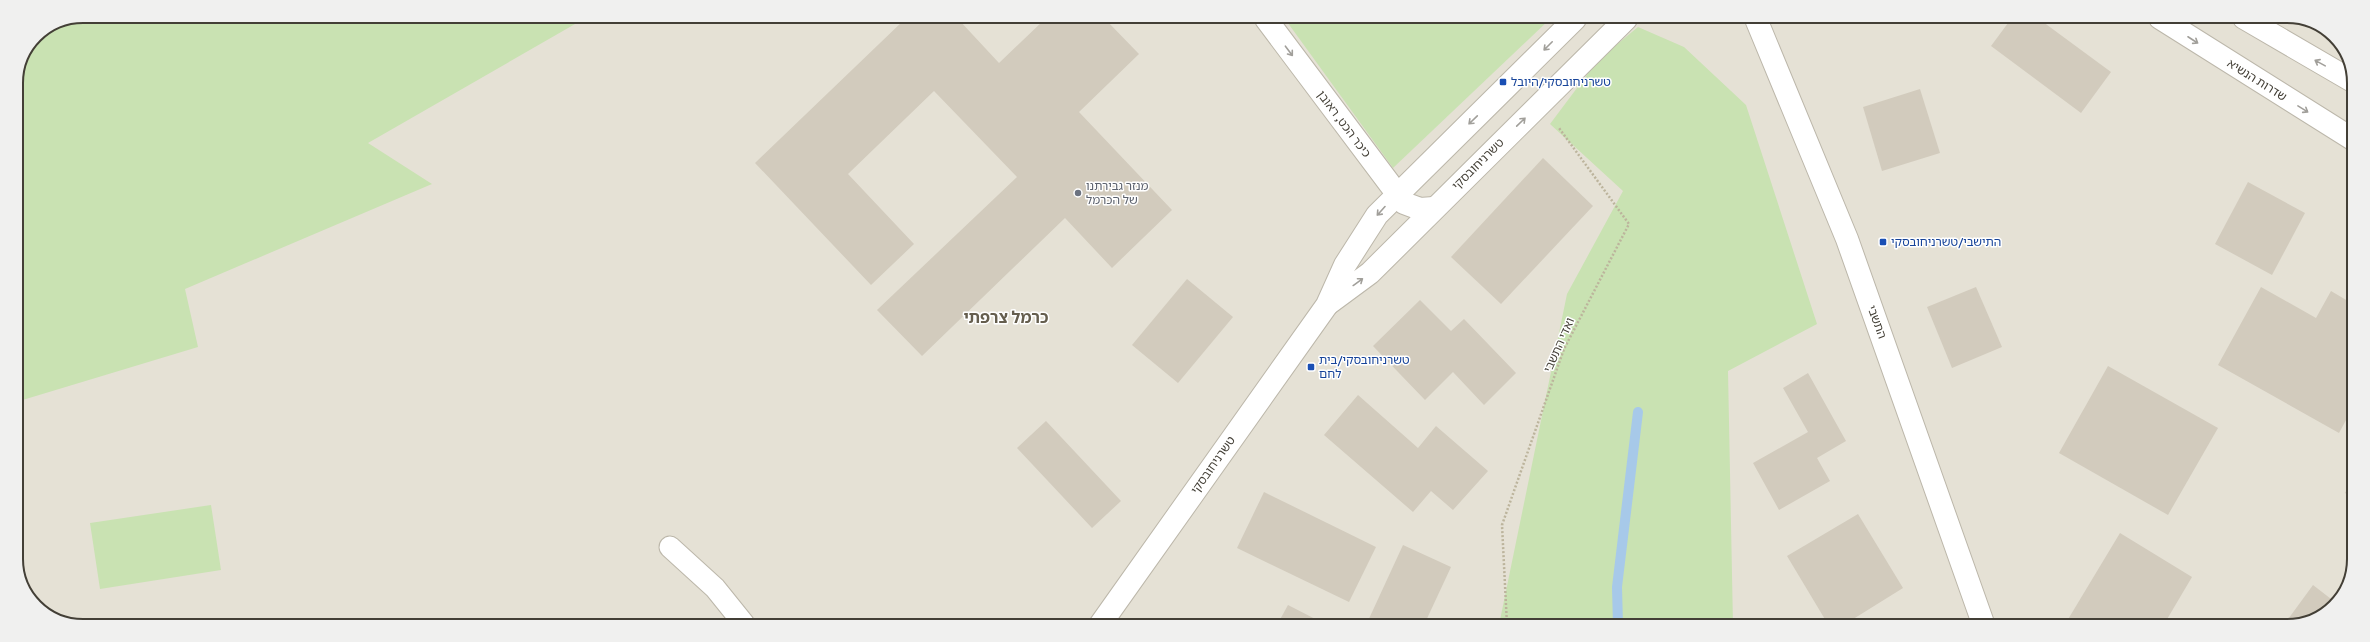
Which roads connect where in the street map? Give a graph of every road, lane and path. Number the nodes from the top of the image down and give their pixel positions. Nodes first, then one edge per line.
1 (1268, 23) edge
2 (1571, 23) edge
3 (1622, 23) edge
4 (1756, 23) edge
5 (2168, 23) edge
6 (2263, 26) edge
7 (2347, 78) edge
8 (1541, 103) junction
9 (2347, 136) edge
10 (1396, 194) junction
11 (1434, 208) junction
12 (1327, 305) junction
13 (670, 547) dead end
14 (740, 619) edge
15 (1104, 619) edge
16 (1507, 619) edge
17 (1982, 619) edge

1 -> 10 street, כיכר הכט, ראובן
2 -> 10 street, טשרניחובסקי
3 - 8 street, טשרניחובסקי
4 - 17 street, התשבי
5 -> 9 street, שדרות הנשיא
7 -> 6 street
11 -> 8 street, טשרניחובסקי
8 - 16 path, ואדי התשבי
10 - 11 street, כיכר הכט, ראובן
10 -> 12 street, טשרניחובסקי
12 -> 11 street, טשרניחובסקי
12 - 15 street, טשרניחובסקי
13 - 14 lane

